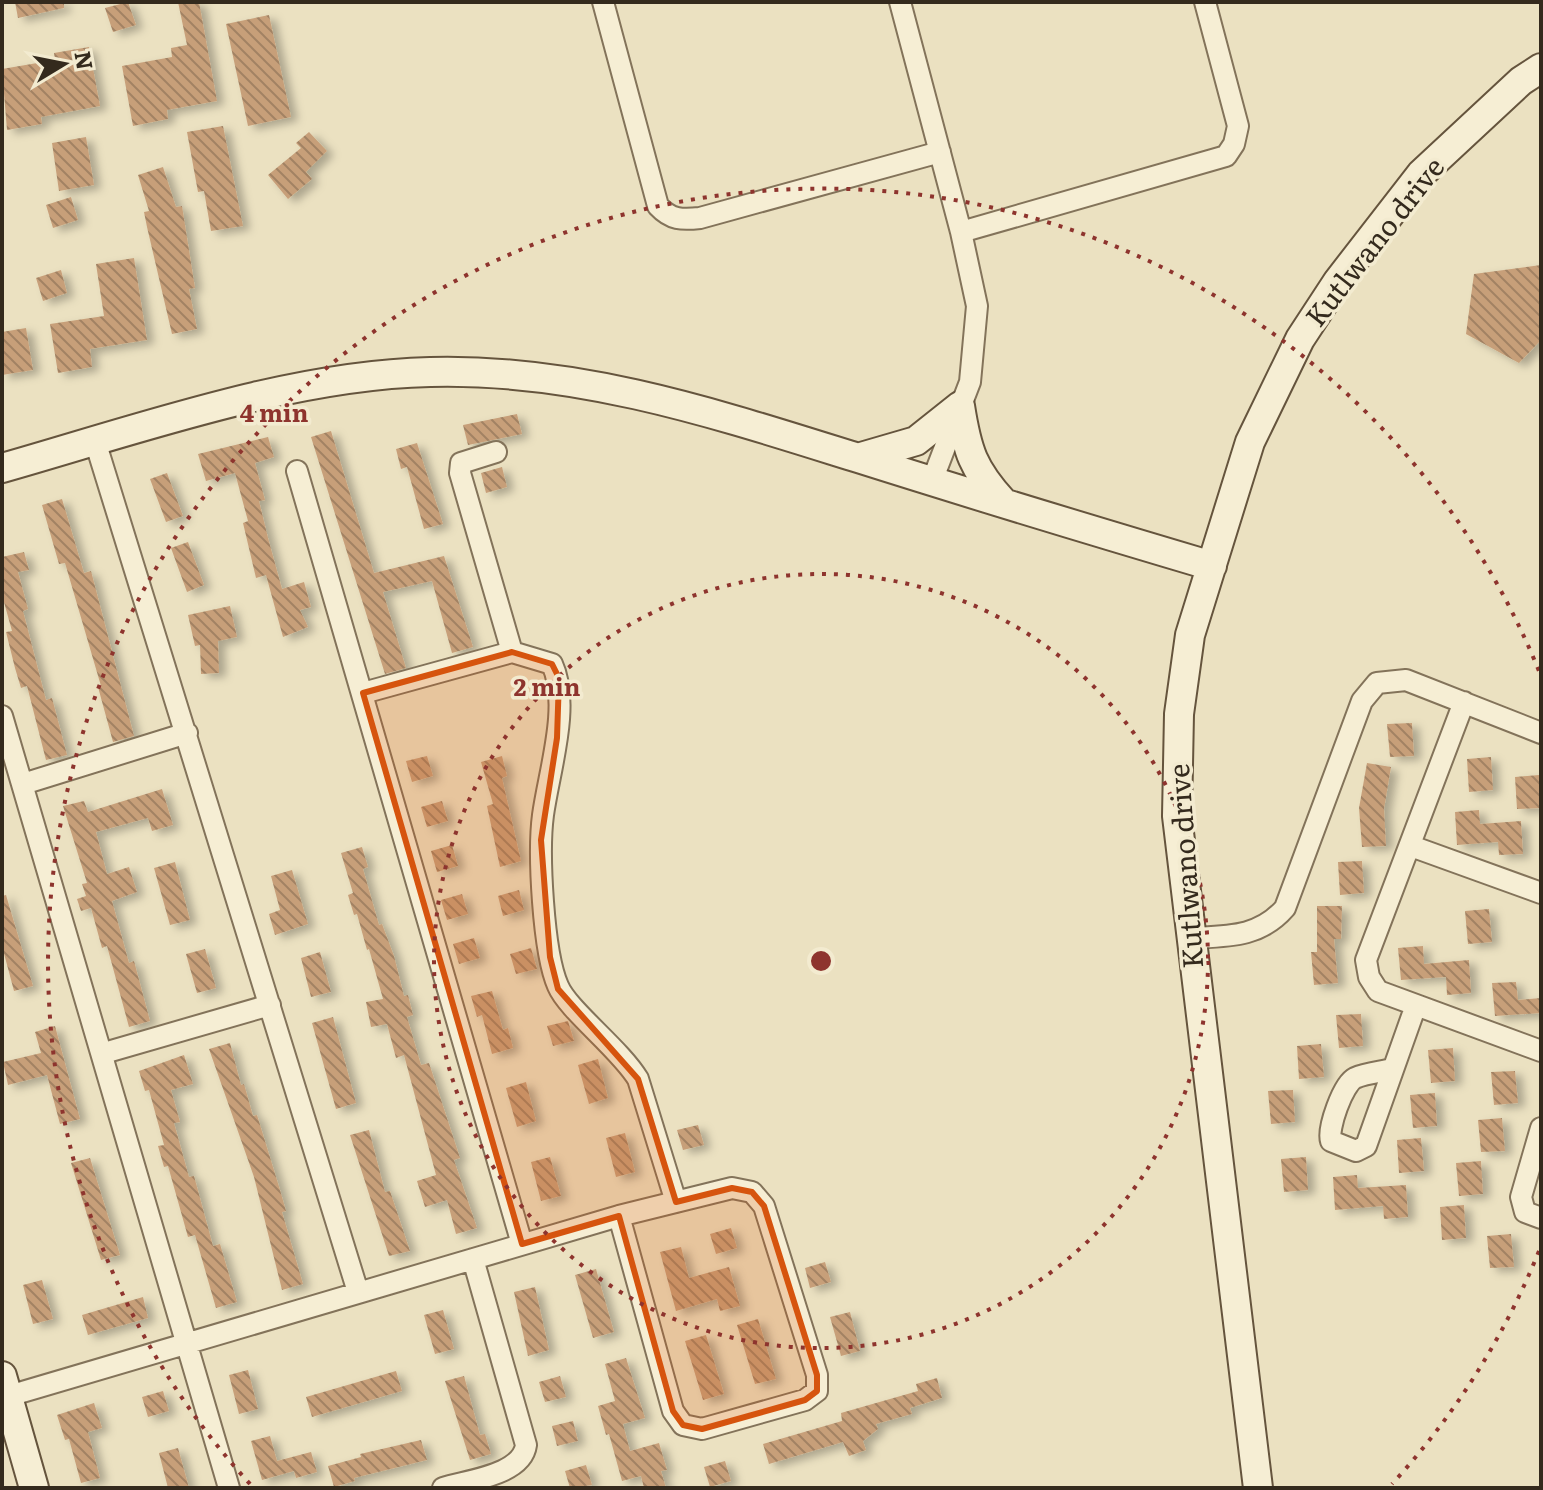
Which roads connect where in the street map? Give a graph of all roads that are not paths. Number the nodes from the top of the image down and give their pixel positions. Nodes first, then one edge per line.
1 (603, 2) edge
2 (900, 2) edge
3 (1205, 2) edge
4 (1541, 68) edge
5 (940, 152) junction
6 (961, 232) junction
7 (960, 406) junction
8 (95, 441) junction
9 (496, 452) dead end
10 (858, 458) junction
11 (2, 468) edge
12 (297, 471) dead end
13 (932, 481) junction
14 (1004, 503) junction
15 (1212, 566) junction
16 (512, 652) junction
17 (363, 693) junction
18 (1464, 702) junction
19 (2, 716) edge
20 (187, 733) junction
21 (1541, 733) edge
22 (23, 784) junction
23 (1411, 846) junction
24 (1541, 893) edge
25 (1189, 938) junction
26 (270, 1005) junction
27 (1416, 1005) junction
28 (1541, 1051) edge
29 (104, 1053) junction
30 (1393, 1069) dead end
31 (1540, 1134) edge
32 (676, 1202) junction
33 (619, 1216) junction
34 (1541, 1218) edge
35 (522, 1244) junction
36 (473, 1259) junction
37 (358, 1292) junction
38 (187, 1346) junction
39 (4, 1390) edge
40 (34, 1488) edge
41 (229, 1488) edge
42 (443, 1488) edge
43 (1258, 1488) edge

1 - 5 street
2 - 5 street
3 - 6 street
4 - 15 street, Kutlwano drive
5 - 6 street
6 - 7 street
7 - 10 street
7 - 13 street
7 - 14 street
8 - 10 street
8 - 11 street
8 - 20 street
9 - 16 street
10 - 13 street
12 - 17 street
13 - 14 street
14 - 15 street
15 - 25 street, Kutlwano drive
16 - 17 street
16 - 32 street
17 - 35 street
18 - 21 street
18 - 23 street
18 - 25 street
19 - 22 street
20 - 22 street
20 - 26 street
22 - 29 street
23 - 24 street
23 - 27 street
25 - 43 street, Kutlwano drive
26 - 29 street
26 - 37 street
27 - 28 street
27 - 30 street
29 - 38 street
31 - 34 street
32 - 33 street
32 - 33 street
33 - 35 street
35 - 36 street
36 - 37 street
36 - 42 street
37 - 38 street
38 - 39 street
38 - 41 street
39 - 40 street

